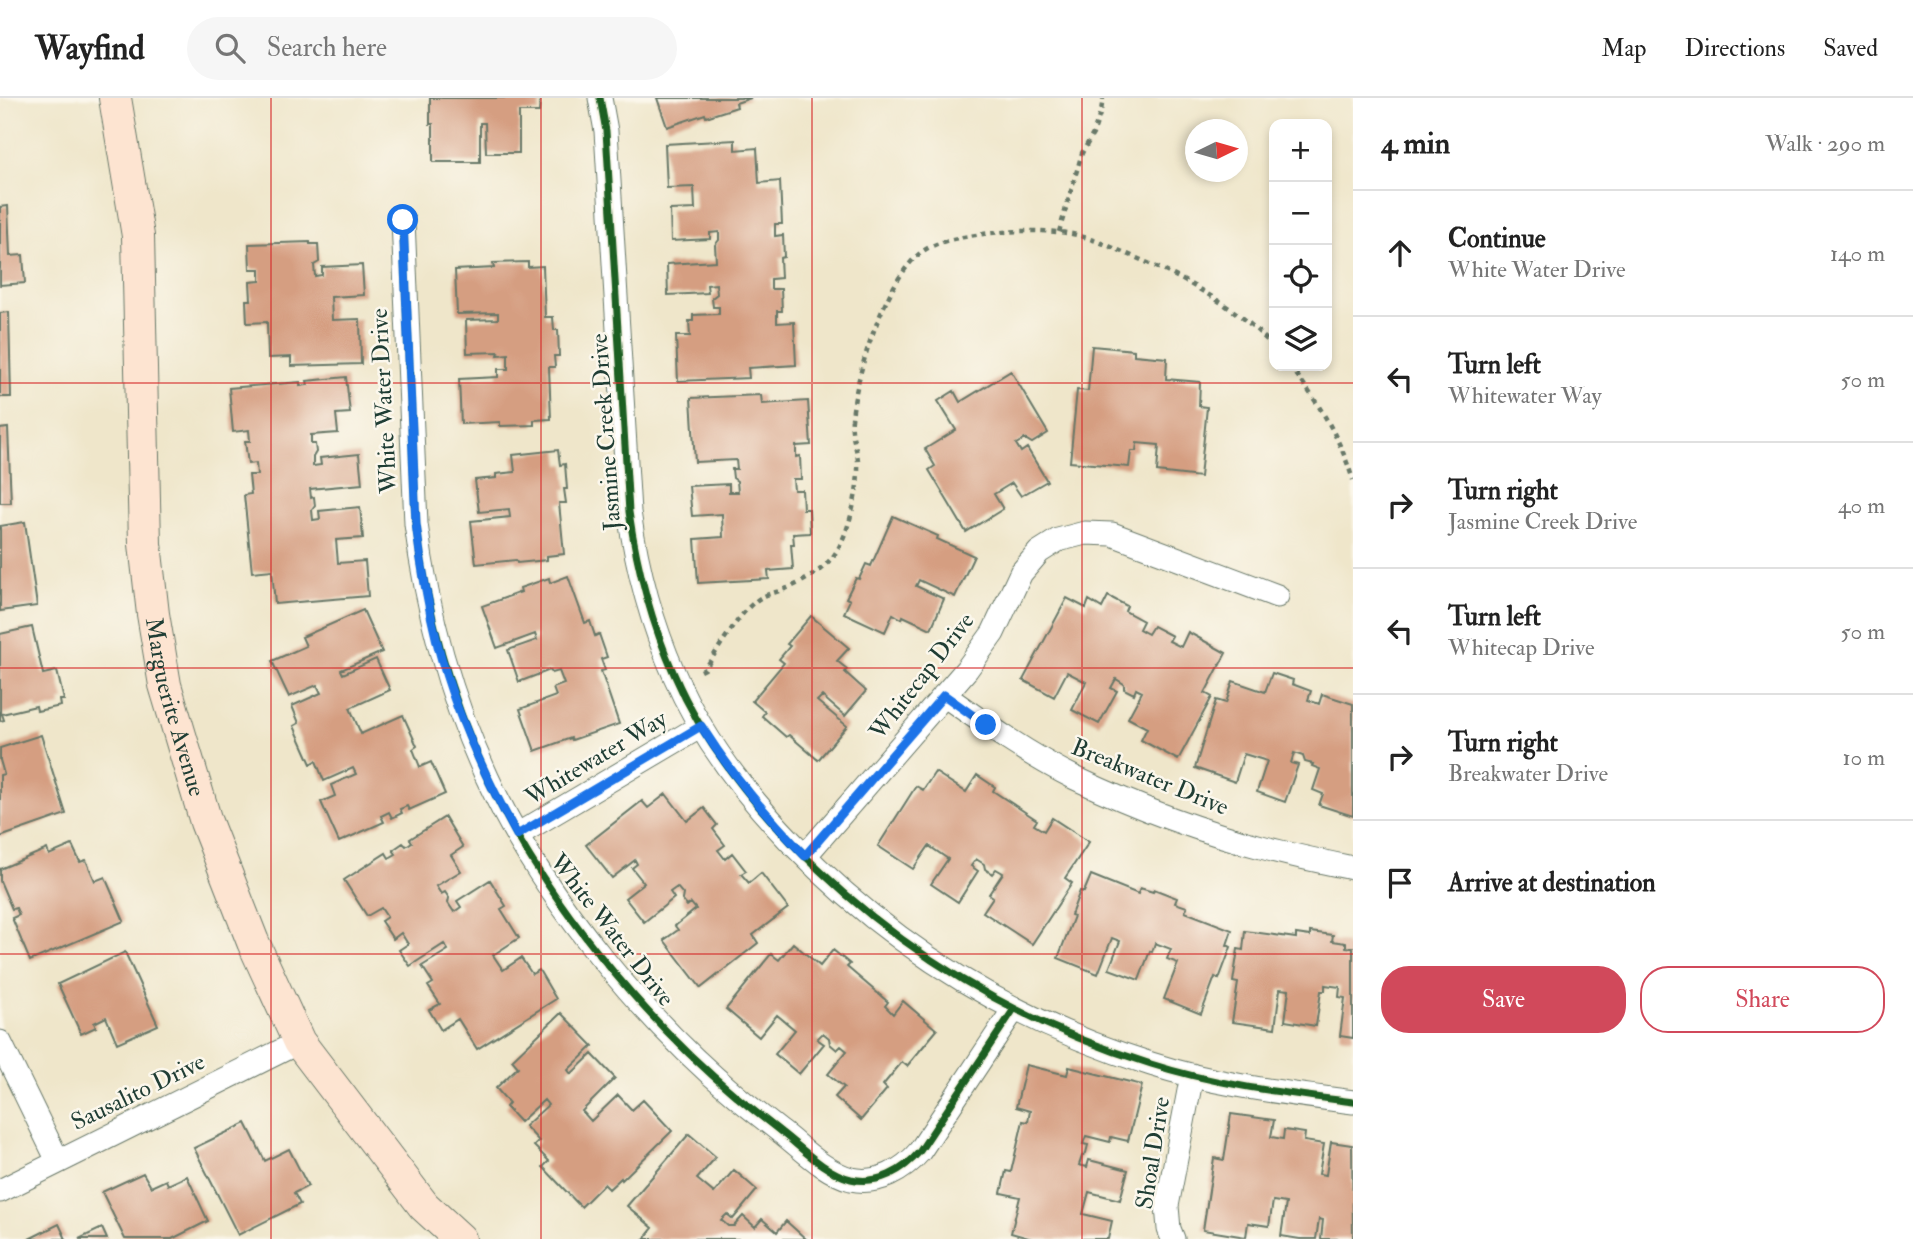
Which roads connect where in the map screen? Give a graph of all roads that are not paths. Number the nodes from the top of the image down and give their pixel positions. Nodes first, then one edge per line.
1 (115, 98) edge
2 (600, 98) edge
3 (403, 220) dead end
4 (1277, 596) dead end
5 (944, 695) junction
6 (701, 726) junction
7 (517, 835) junction
8 (805, 856) junction
9 (1353, 868) edge
10 (1014, 1009) junction
11 (0, 1042) edge
12 (299, 1042) junction
13 (1192, 1075) junction
14 (1353, 1102) edge
15 (58, 1161) junction
16 (0, 1191) edge
17 (460, 1239) edge
18 (1173, 1239) edge

1 - 12 street, Marguerite Avenue
2 - 6 street, Jasmine Creek Drive
3 - 7 street, White Water Drive
4 - 5 street, Whitecap Drive
5 - 8 street, Whitecap Drive
5 - 9 street, Breakwater Drive
6 - 7 street, Whitewater Way
6 - 8 street, Jasmine Creek Drive
7 - 10 street, White Water Drive
8 - 10 street, Jasmine Creek Drive
10 - 13 street, Jasmine Creek Drive
11 - 15 street
12 - 15 street, Sausalito Drive
12 - 17 street, Marguerite Avenue
13 - 14 street, Jasmine Creek Drive
13 - 18 street, Shoal Drive
15 - 16 street, Sausalito Drive

